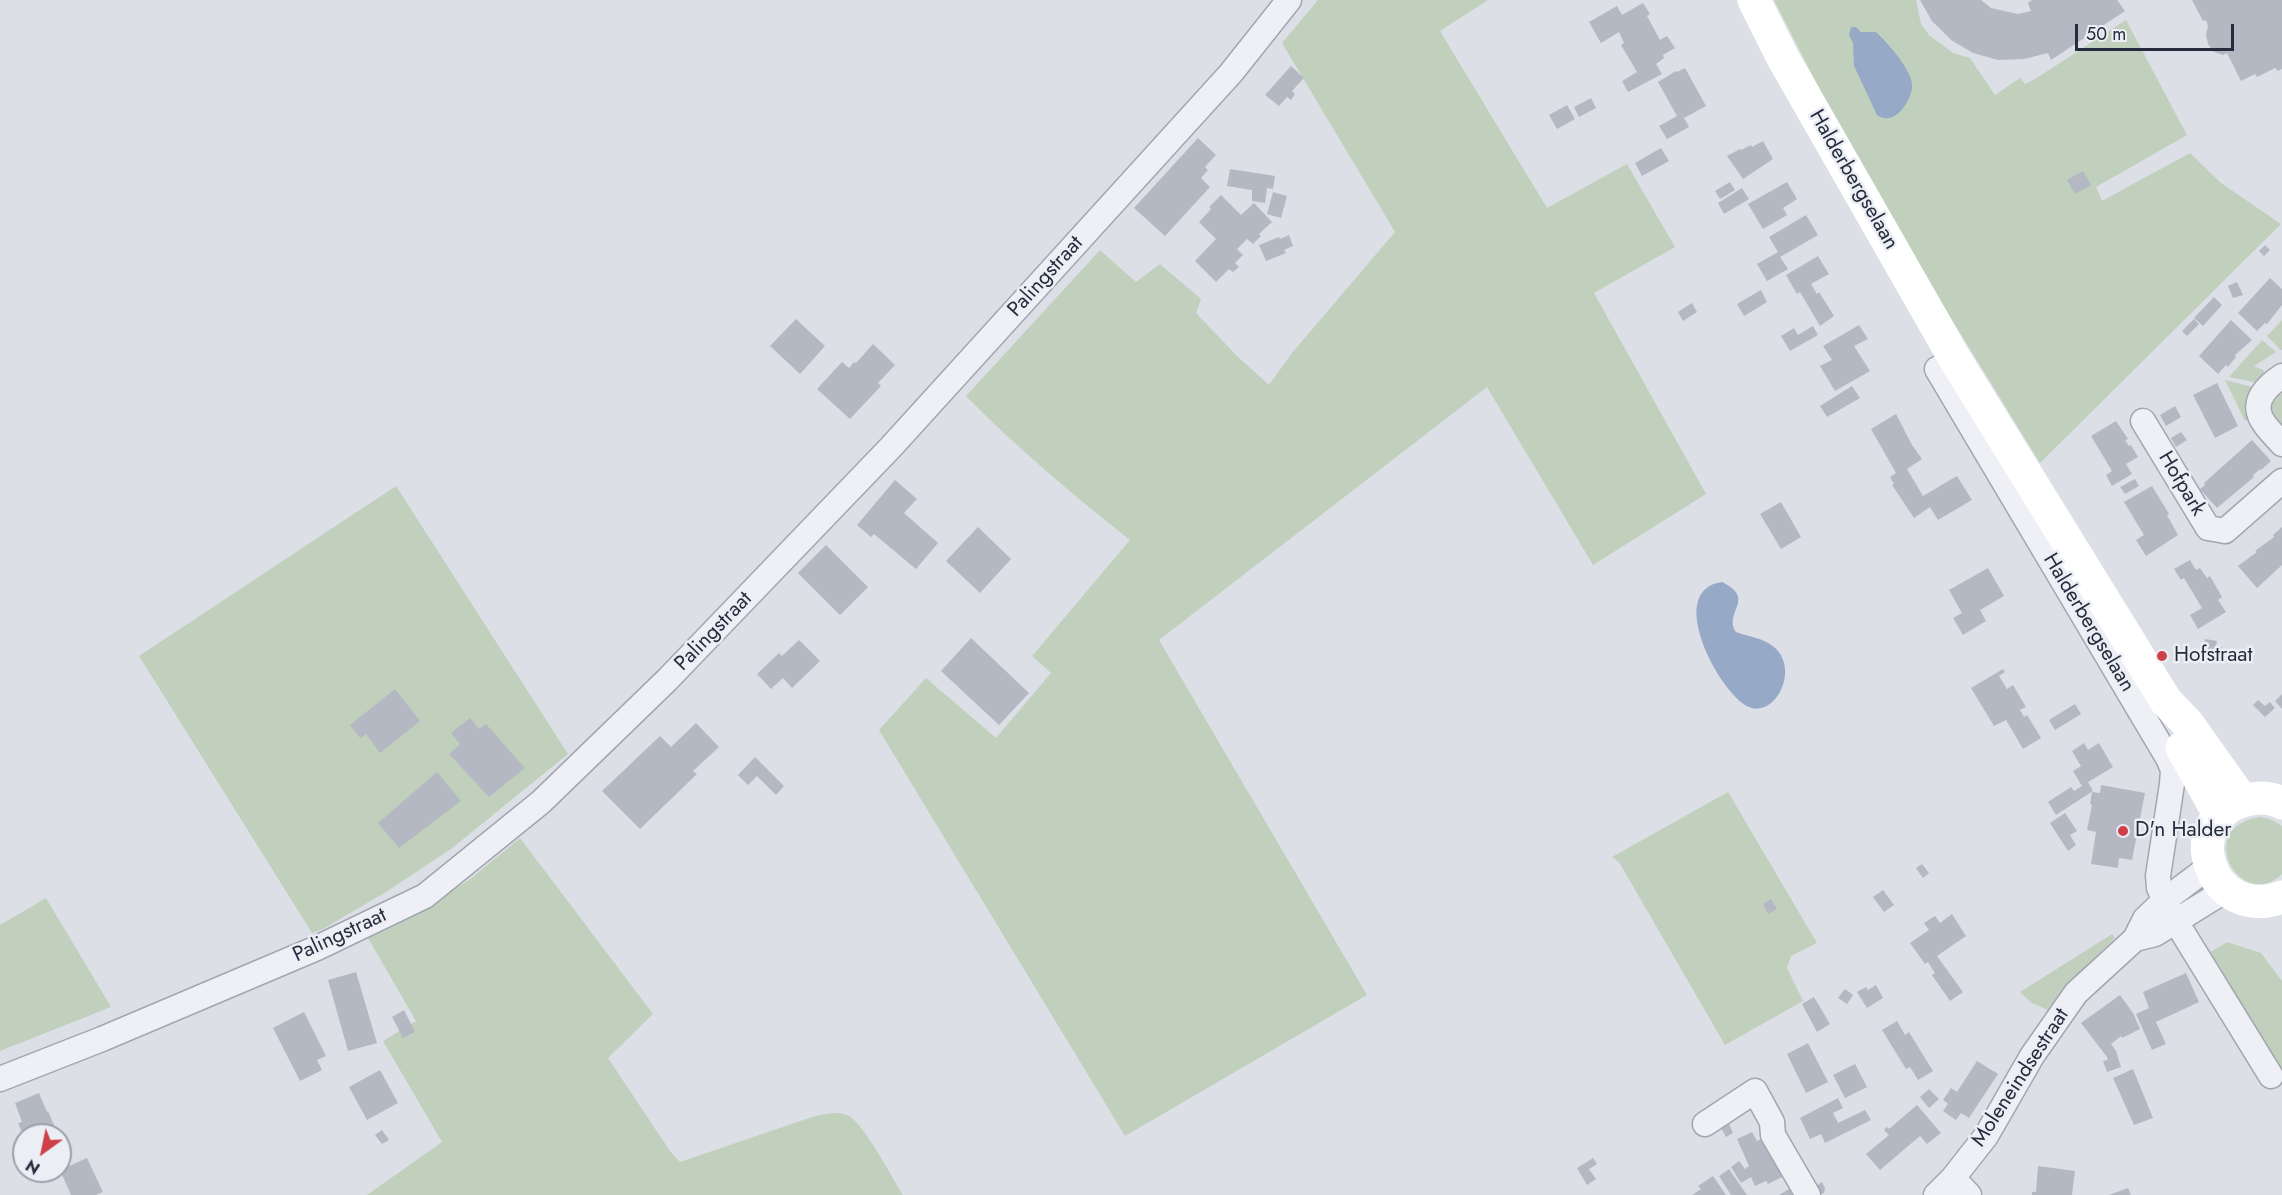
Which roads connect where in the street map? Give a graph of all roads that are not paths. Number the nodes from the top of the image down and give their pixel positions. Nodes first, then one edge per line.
1 (1289, 0) edge
2 (1754, 0) edge
3 (1955, 359) junction
4 (2282, 376) edge
5 (2143, 422) dead end
6 (2282, 444) edge
7 (2282, 481) edge
8 (2282, 803) edge
9 (2231, 808) junction
10 (2218, 878) junction
11 (2278, 906) edge
12 (2170, 911) junction
13 (2271, 1076) dead end
14 (0, 1078) edge
15 (1705, 1124) dead end
16 (1961, 1187) edge
17 (1808, 1195) edge
18 (1936, 1195) edge

1 - 14 street, Palingstraat
2 - 3 main road, Halderbergselaan
3 - 9 main road, Halderbergselaan
3 - 12 street, Halderbergselaan
4 - 6 street
5 - 7 street, Hofpark
8 - 9 main road
9 - 10 main road
10 - 11 main road
10 - 12 street, Moleneindsestraat
12 - 13 street
12 - 16 street, Moleneindsestraat
15 - 17 street
16 - 18 street, Moleneindsestraat

